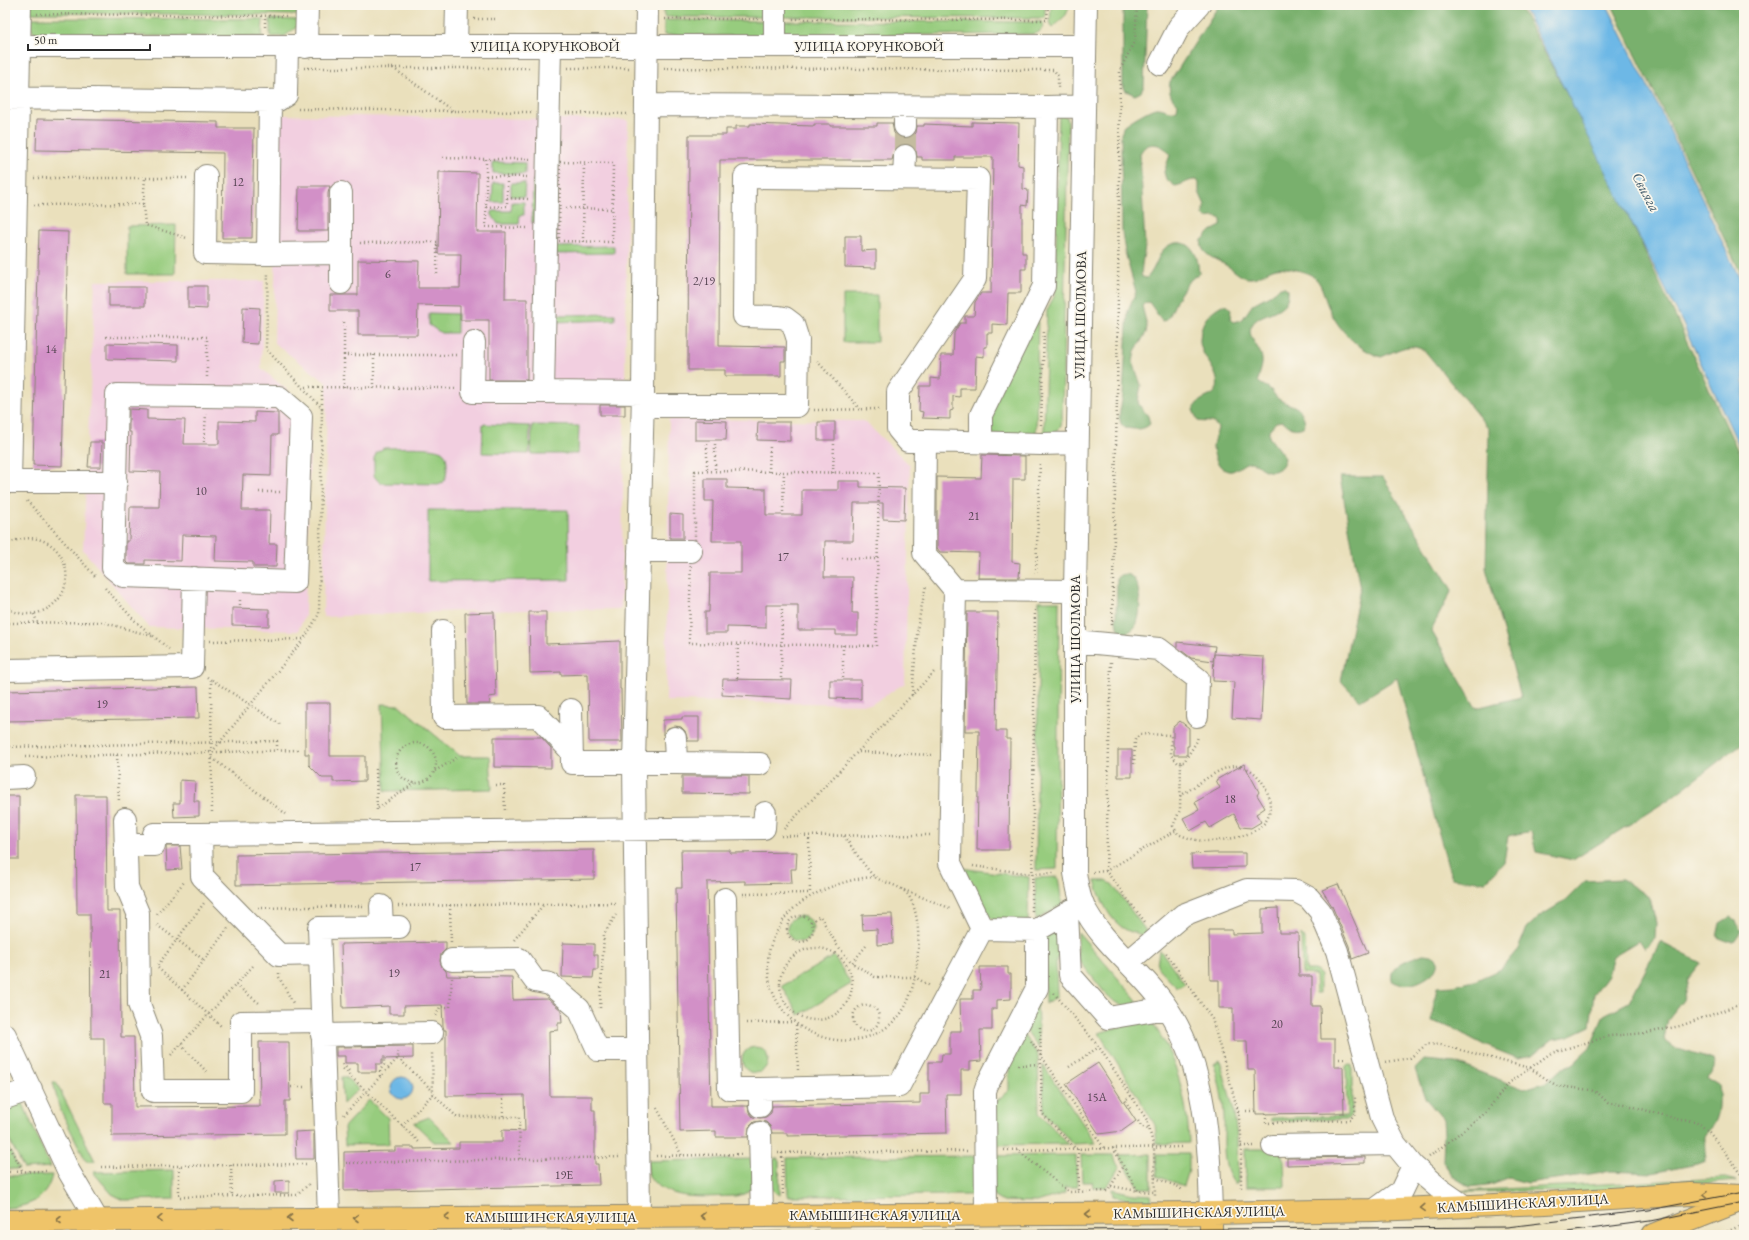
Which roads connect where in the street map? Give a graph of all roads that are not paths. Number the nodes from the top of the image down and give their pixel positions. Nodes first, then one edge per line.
1 (1086, 5) edge
2 (1199, 5) edge
3 (20, 9) edge
4 (300, 10) edge
5 (461, 10) edge
6 (647, 12) edge
7 (775, 12) edge
8 (12, 46) edge
9 (456, 46) junction
10 (550, 46) junction
11 (647, 46) junction
12 (775, 46) junction
13 (1085, 46) junction
14 (293, 54) junction
15 (1160, 64) dead end
16 (11, 98) edge
17 (270, 105) junction
18 (1084, 106) junction
19 (1047, 107) junction
20 (646, 109) junction
21 (904, 156) tunnel mouth
22 (206, 178) road end
23 (904, 178) junction
24 (341, 193) dead end
25 (341, 248) junction
26 (268, 254) junction
27 (341, 283) dead end
28 (474, 349) road end
29 (543, 392) junction
30 (643, 400) junction
31 (925, 441) junction
32 (980, 442) junction
33 (1077, 443) junction
34 (8, 482) edge
35 (116, 482) junction
36 (639, 551) junction
37 (691, 551) road end
38 (194, 578) junction
39 (955, 590) junction
40 (1075, 591) junction
41 (443, 631) dead end
42 (1075, 641) junction
43 (5, 670) edge
44 (571, 710) dead end
45 (1197, 725) road end
46 (675, 738) dead end
47 (572, 752) junction
48 (634, 763) junction
49 (676, 763) junction
50 (760, 764) dead end
51 (764, 813) dead end
52 (125, 819) dead end
53 (635, 828) junction
54 (207, 834) junction
55 (125, 845) junction
56 (725, 899) dead end
57 (1075, 909) junction
58 (388, 920) road end
59 (979, 924) junction
60 (1034, 930) junction
61 (320, 954) junction
62 (452, 960) road end
63 (1128, 962) junction
64 (1167, 1008) junction
65 (433, 1026) road end
66 (6, 1040) edge
67 (327, 1041) junction
68 (637, 1050) junction
69 (31, 1088) junction
70 (5, 1098) edge
71 (760, 1133) dead end
72 (1395, 1144) junction
73 (1273, 1146) dead end
74 (1413, 1166) junction
75 (1744, 1196) edge
76 (1744, 1199) edge
77 (1464, 1206) junction
78 (1375, 1210) junction
79 (1211, 1213) junction
80 (986, 1214) junction
81 (639, 1216) junction
82 (762, 1216) junction
83 (328, 1218) junction
84 (5, 1221) edge
85 (102, 1228) edge
86 (1211, 1235) edge
87 (1653, 1235) edge

1 - 13 street, УЛИЦА ШОЛМОВА
2 - 15 street
3 - 8 street
4 - 14 street
5 - 9 street
6 - 11 street
7 - 12 street
8 - 14 street, УЛИЦА КОРУНКОВОЙ
8 - 16 street
9 - 10 street, УЛИЦА КОРУНКОВОЙ
9 - 14 street, УЛИЦА КОРУНКОВОЙ
10 - 11 street, УЛИЦА КОРУНКОВОЙ
10 - 29 street
11 - 12 street, УЛИЦА КОРУНКОВОЙ
11 - 20 street
12 - 13 street, УЛИЦА КОРУНКОВОЙ
13 - 18 street, УЛИЦА ШОЛМОВА
14 - 17 street
16 - 17 street
16 - 34 street
17 - 26 street
18 - 19 street
18 - 33 street, УЛИЦА ШОЛМОВА
19 - 20 street
19 - 32 street
20 - 30 street
21 - 23 street
22 - 26 street
23 - 30 street
23 - 31 street
24 - 25 street
25 - 26 street
25 - 27 street
28 - 29 street
29 - 30 street
30 - 36 street
31 - 32 street
31 - 39 street
32 - 33 street
33 - 40 street, УЛИЦА ШОЛМОВА
34 - 35 street
35 - 38 street
35 - 38 street
36 - 37 street
36 - 48 street
38 - 43 street
39 - 40 street
39 - 59 street
40 - 42 street, УЛИЦА ШОЛМОВА
41 - 47 street
42 - 45 street
42 - 57 street, УЛИЦА ШОЛМОВА
44 - 47 street
46 - 49 street
47 - 48 street
48 - 49 street
48 - 53 street
49 - 50 street
51 - 53 street
52 - 55 street
53 - 54 street
53 - 68 street
54 - 55 street
54 - 61 street
55 - 67 street
56 - 59 street
57 - 60 street
57 - 63 street, УЛИЦА ШОЛМОВА
57 - 64 street
58 - 61 street
59 - 60 street
60 - 80 street
61 - 67 street
62 - 68 street
63 - 64 street, УЛИЦА ШОЛМОВА
63 - 72 street
64 - 79 street, УЛИЦА ШОЛМОВА
65 - 67 street
66 - 69 street
67 - 83 street
68 - 81 street
69 - 70 street
69 - 85 street
71 - 82 street
72 - 73 street
72 - 74 street
74 - 77 street
74 - 78 street
75 -> 77 main road, КАМЫШИНСКАЯ УЛИЦА
76 - 87 main road
77 -> 78 main road, КАМЫШИНСКАЯ УЛИЦА
78 - 79 main road, КАМЫШИНСКАЯ УЛИЦА
79 -> 80 main road, КАМЫШИНСКАЯ УЛИЦА
79 - 86 main road, УЛИЦА ШОЛМОВА
80 - 82 main road, КАМЫШИНСКАЯ УЛИЦА
82 -> 81 main road, КАМЫШИНСКАЯ УЛИЦА
81 -> 83 main road, КАМЫШИНСКАЯ УЛИЦА
83 -> 85 main road, КАМЫШИНСКАЯ УЛИЦА
85 -> 84 main road, КАМЫШИНСКАЯ УЛИЦА

